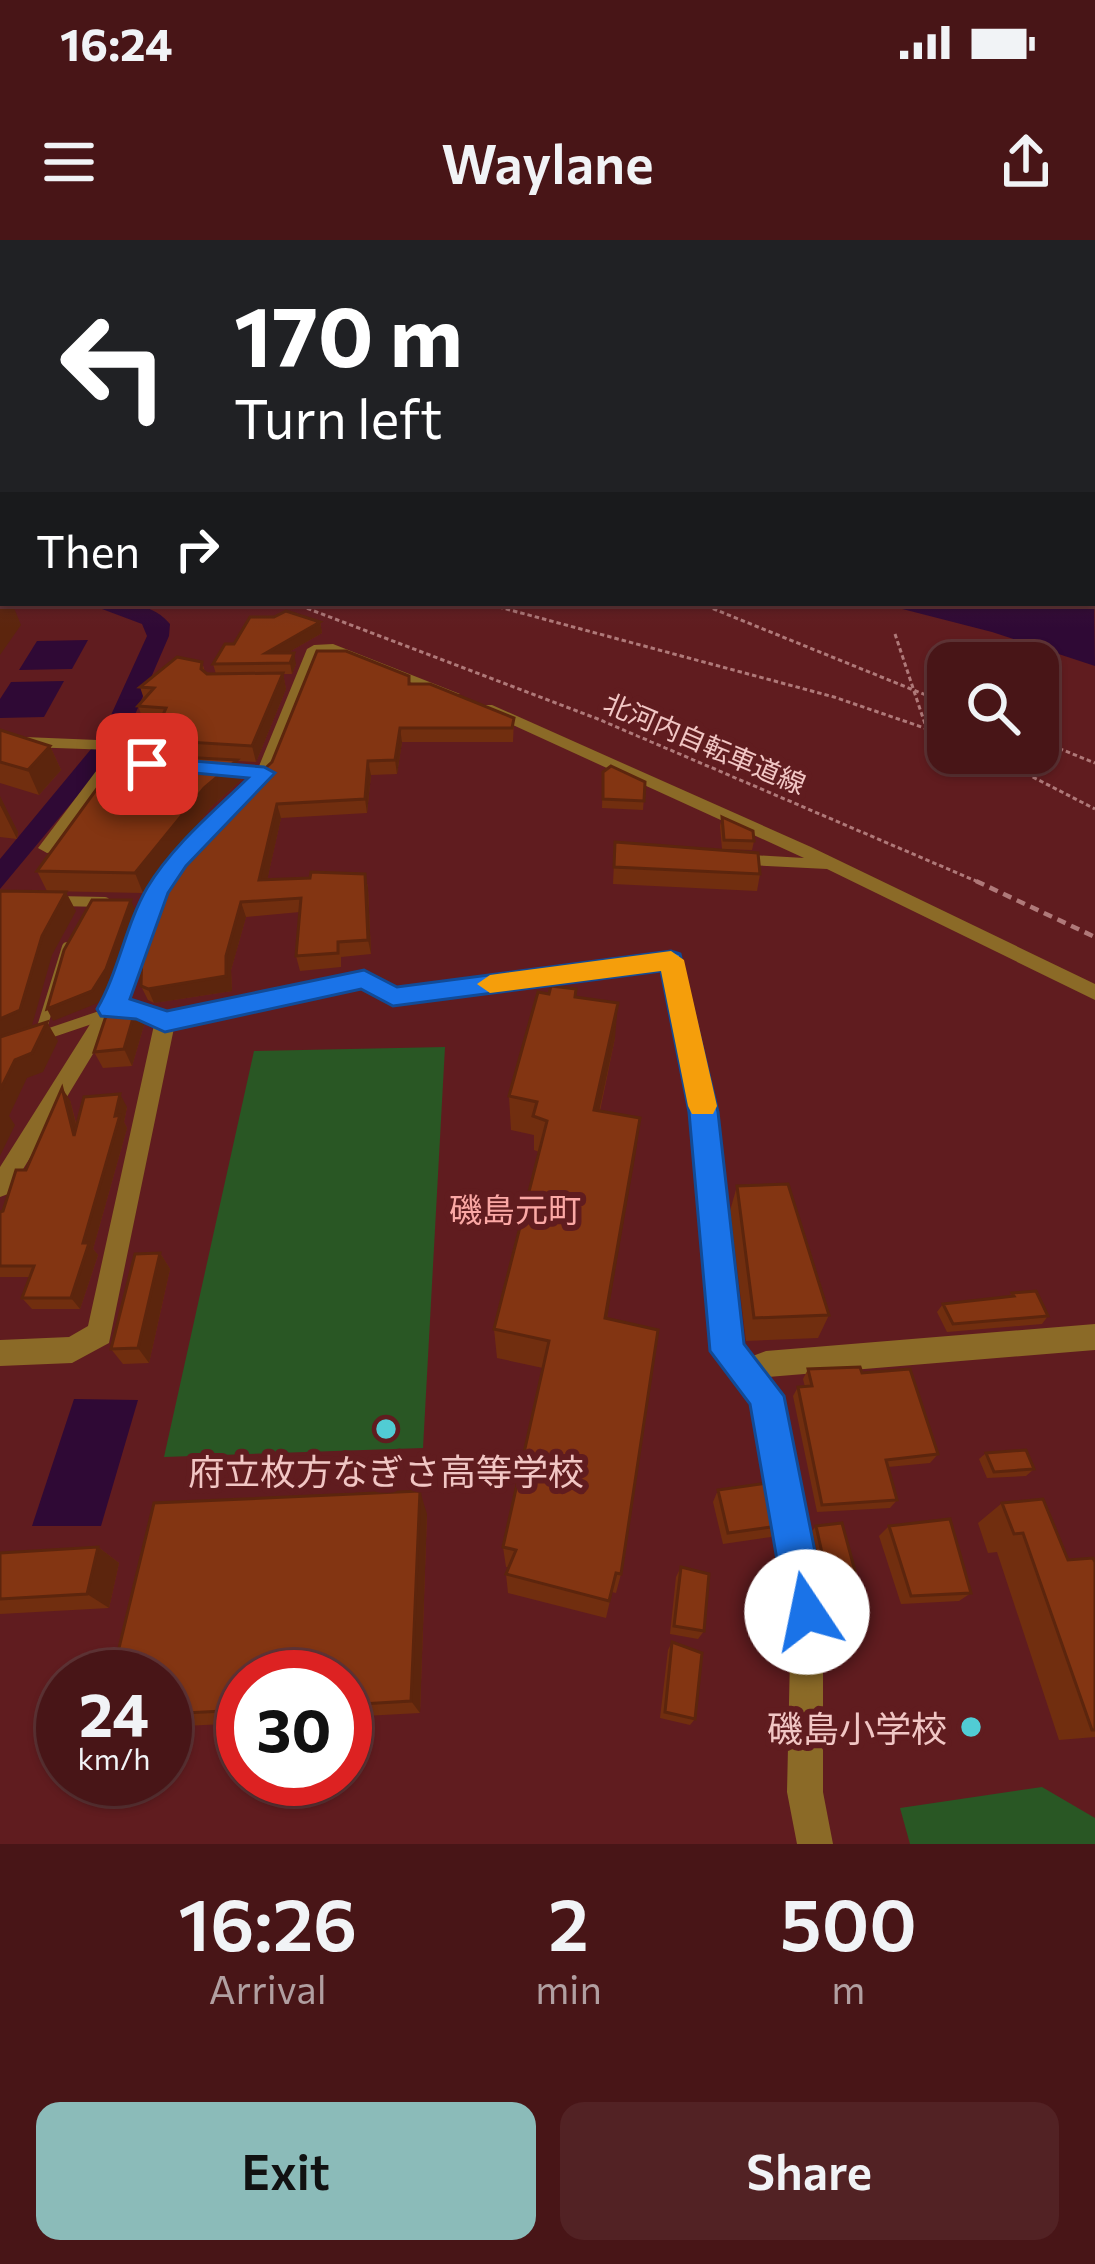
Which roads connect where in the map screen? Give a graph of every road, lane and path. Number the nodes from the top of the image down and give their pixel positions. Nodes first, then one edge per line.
1 (302, 606) edge
2 (493, 606) edge
3 (705, 606) edge
4 (895, 634) dead end
5 (278, 681) edge
6 (301, 681) junction
7 (916, 691) junction
8 (927, 695) edge
9 (926, 727) joint
10 (0, 741) edge
11 (1059, 748) edge
12 (118, 754) junction
13 (136, 763) edge
14 (1095, 763) edge
15 (1028, 774) edge
16 (1095, 808) edge
17 (46, 848) dead end
18 (722, 859) edge
19 (830, 865) junction
20 (46, 901) edge
21 (92, 902) junction
22 (112, 902) edge
23 (82, 921) edge
24 (1095, 937) edge
25 (71, 939) edge
26 (1095, 993) edge
27 (108, 1012) junction
28 (165, 1022) junction
29 (39, 1037) junction
30 (22, 1042) edge
31 (0, 1187) edge
32 (1095, 1336) edge
33 (0, 1353) edge
34 (746, 1372) junction
35 (815, 1844) edge

1 - 24 path, 北河内自転車道線
2 - 9 path
3 - 7 path
4 - 7 path
5 - 6 lane
6 - 19 street
6 - 27 street
7 - 8 path
7 - 9 path
10 - 12 street
11 - 14 path
12 - 13 street
12 - 17 street
15 - 16 path
18 - 19 street
19 - 26 street
20 - 21 lane
21 - 22 lane
21 - 23 lane
25 - 29 lane
27 - 28 street
27 - 29 lane
27 - 31 street
28 - 33 street
28 - 34 street
29 - 30 lane
32 - 34 street
34 - 35 street

